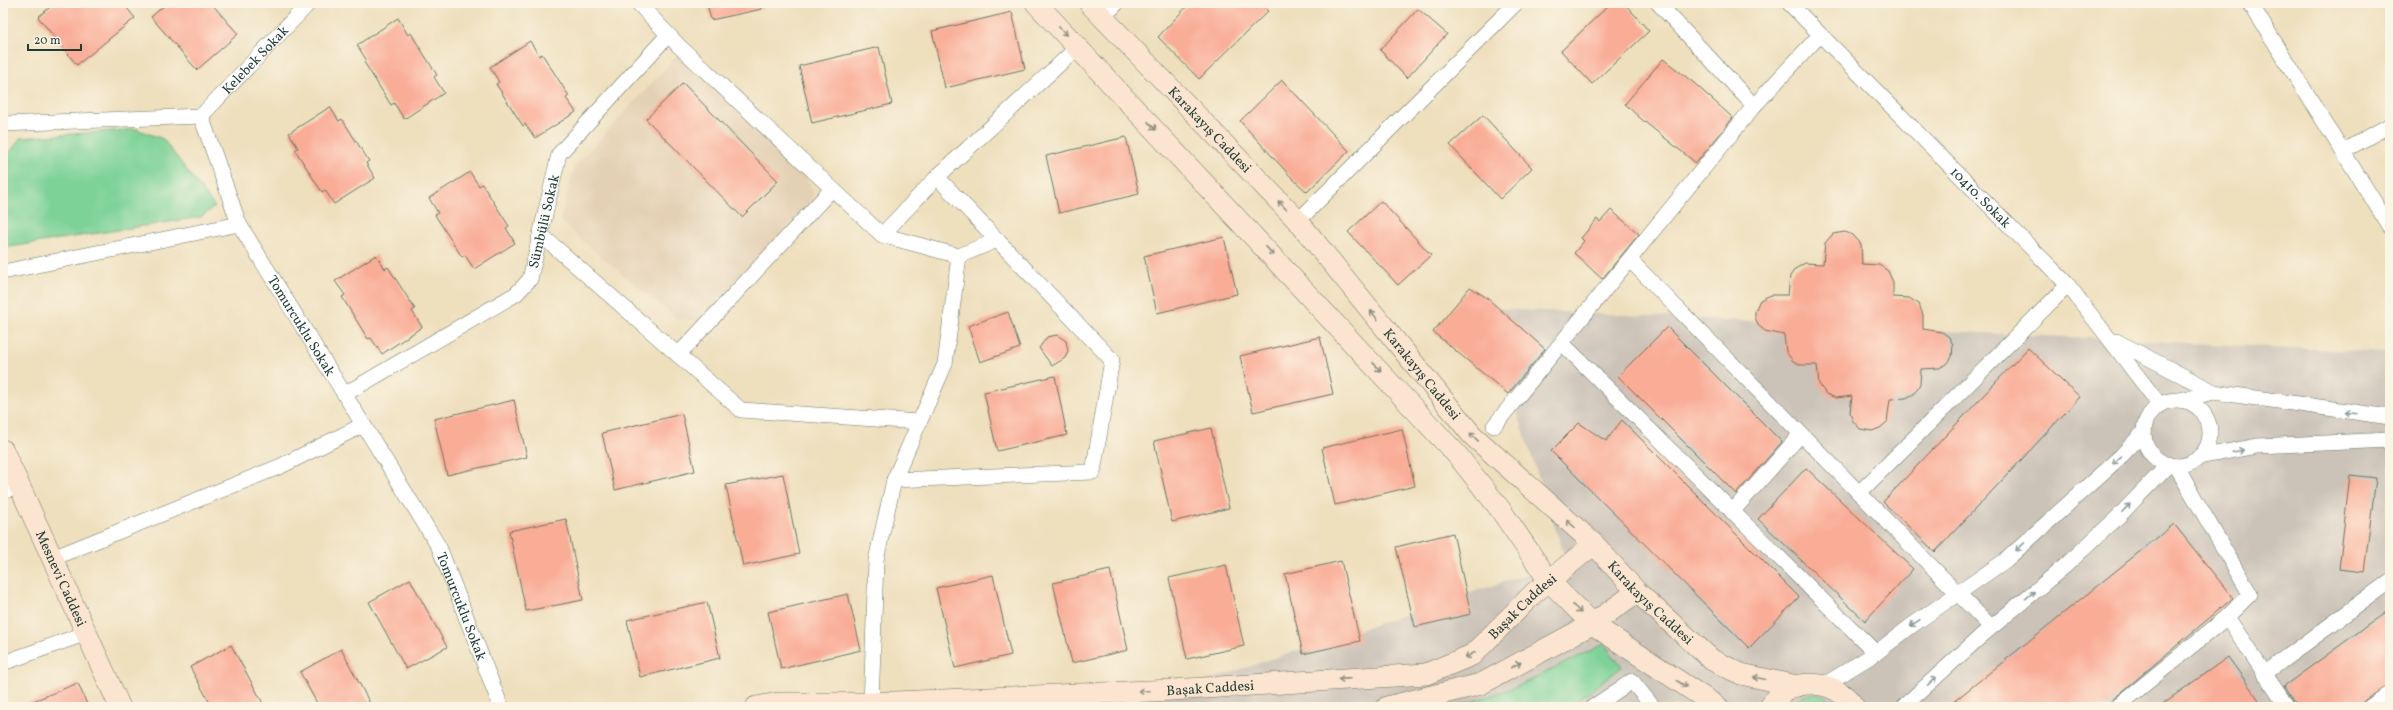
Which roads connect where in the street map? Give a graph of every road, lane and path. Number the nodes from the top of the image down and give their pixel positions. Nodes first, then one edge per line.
1 (309, 3) edge
2 (638, 3) edge
3 (1036, 3) edge
4 (1117, 3) edge
5 (1516, 3) edge
6 (1658, 3) edge
7 (1789, 3) edge
8 (2250, 3) edge
9 (1096, 10) edge
10 (668, 35) junction
11 (1819, 36) junction
12 (1078, 47) junction
13 (1754, 106) junction
14 (201, 116) junction
15 (3, 124) edge
16 (2390, 125) edge
17 (2343, 151) junction
18 (937, 177) junction
19 (832, 189) junction
20 (2388, 219) edge
21 (1298, 221) junction
22 (239, 224) junction
23 (540, 234) junction
24 (882, 235) junction
25 (998, 240) junction
26 (959, 256) junction
27 (1630, 260) junction
28 (3, 272) edge
29 (2068, 285) junction
30 (2111, 339) junction
31 (1562, 344) junction
32 (678, 355) junction
33 (2214, 392) junction
34 (345, 394) junction
35 (2180, 400) junction
36 (2159, 404) junction
37 (2390, 417) edge
38 (919, 422) junction
39 (363, 425) junction
40 (1494, 426) dead end
41 (2144, 432) junction
42 (1801, 434) junction
43 (2390, 440) edge
44 (3, 450) edge
45 (2199, 458) junction
46 (2173, 465) junction
47 (894, 480) junction
48 (11, 488) edge
49 (1859, 493) junction
50 (1732, 512) junction
51 (1594, 544) junction
52 (53, 558) junction
53 (1549, 581) junction
54 (2390, 581) edge
55 (1638, 592) junction
56 (1958, 593) junction
57 (2227, 617) junction
58 (1592, 624) junction
59 (1991, 627) junction
60 (87, 633) junction
61 (1876, 653) junction
62 (3, 663) edge
63 (2264, 674) junction
64 (1824, 685) junction
65 (1798, 686) junction
66 (2390, 693) edge
67 (871, 705) edge
68 (120, 707) edge
69 (501, 707) edge
70 (756, 707) edge
71 (1387, 707) edge
72 (1593, 707) edge
73 (1653, 707) edge
74 (1718, 707) edge
75 (1770, 707) edge
76 (1854, 707) edge
77 (1903, 707) edge
78 (2117, 707) edge
79 (2287, 707) edge
80 (2370, 707) edge

1 - 14 street, Kelebek Sokak
2 - 10 street
3 -> 12 main road, Karakayış Caddesi
4 - 9 street
5 - 21 street
6 - 13 street
7 - 11 street, 10410. Sokak
8 - 17 street
21 -> 9 main road, Karakayış Caddesi
10 - 19 street
10 - 23 street, Sümbülü Sokak
11 - 13 street
11 - 29 street, 10410. Sokak
12 - 18 street
12 -> 53 main road, Karakayış Caddesi
13 - 27 street
14 - 15 street
14 - 22 street, Tomurcuklu Sokak
16 - 17 street
17 - 20 street
18 - 24 street
18 - 25 street
19 - 24 street
19 - 32 street
51 -> 21 main road, Karakayış Caddesi
22 - 28 street
22 - 34 street, Tomurcuklu Sokak
23 - 32 street
23 - 34 street, Sümbülü Sokak
24 - 26 street
25 - 26 street
25 - 47 street
26 - 38 street
27 - 31 street
27 - 42 street
29 - 30 street, 10410. Sokak
29 - 49 street
30 - 33 street
30 - 36 street, 10410. Sokak
31 - 40 street
31 - 50 street
32 - 38 street
33 - 35 street
37 -> 33 street
34 - 39 street, Tomurcuklu Sokak
35 - 36 street
35 - 45 street
36 - 41 street
38 - 47 street
39 - 52 street
39 - 69 street, Tomurcuklu Sokak
41 - 46 street
41 -> 56 street
42 - 49 street
42 - 50 street
45 -> 43 street
44 - 48 main road, Mesnevi Caddesi
45 - 46 street
46 - 57 street
59 -> 46 street
47 - 67 street
48 - 52 main road, Mesnevi Caddesi
49 - 56 street
50 - 61 street
51 - 53 main road, Başak Caddesi
51 - 55 main road, Karakayış Caddesi
52 - 60 main road, Mesnevi Caddesi
53 -> 58 main road, Karakayış Caddesi
53 -> 67 main road, Başak Caddesi
54 - 63 street
55 - 58 main road
65 -> 55 main road, Karakayış Caddesi
56 - 59 street
56 -> 61 street
57 - 63 street
57 - 78 street
71 -> 58 main road
58 -> 74 main road, Karakayış Caddesi
77 -> 59 street
60 - 62 street
60 - 68 main road, Mesnevi Caddesi
61 - 64 street
63 - 79 street
64 - 65 main road
64 - 76 main road
65 - 75 main road
66 - 80 street
67 - 70 main road, Başak Caddesi
72 - 73 street

